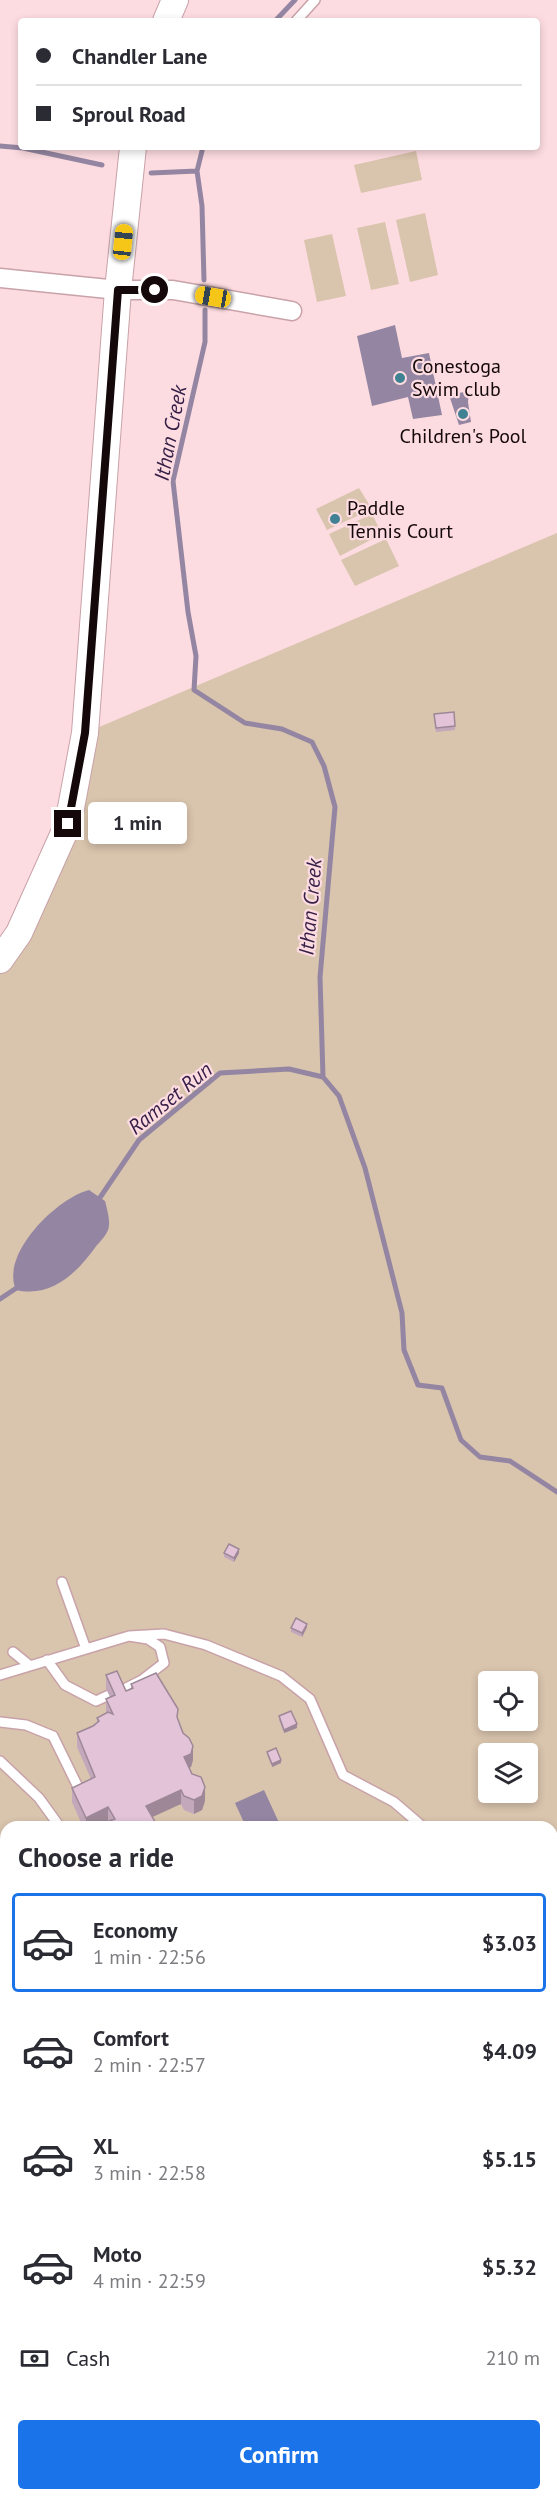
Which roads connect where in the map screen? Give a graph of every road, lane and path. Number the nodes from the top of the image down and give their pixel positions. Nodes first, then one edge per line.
1 (175, 0) edge
2 (315, 0) edge
3 (167, 18) edge
4 (299, 18) edge
5 (133, 150) edge
6 (0, 278) edge
7 (118, 290) junction
8 (292, 311) dead end
9 (0, 960) edge
10 (63, 1582) dead end
11 (129, 1636) junction
12 (86, 1648) junction
13 (13, 1652) dead end
14 (47, 1660) junction
15 (29, 1665) junction
16 (0, 1675) edge
17 (120, 1691) edge
18 (109, 1695) edge
19 (0, 1722) edge
20 (0, 1761) edge
21 (78, 1787) edge
22 (56, 1821) edge
23 (416, 1821) edge

1 - 3 main road
2 - 4 lane
5 - 7 main road
6 - 7 street
7 - 8 street
7 - 9 main road
10 - 12 lane
11 - 12 lane
11 - 17 lane
11 - 23 lane
12 - 14 lane
13 - 15 lane
14 - 15 lane
14 - 18 lane
15 - 16 lane
19 - 21 lane
20 - 22 lane

